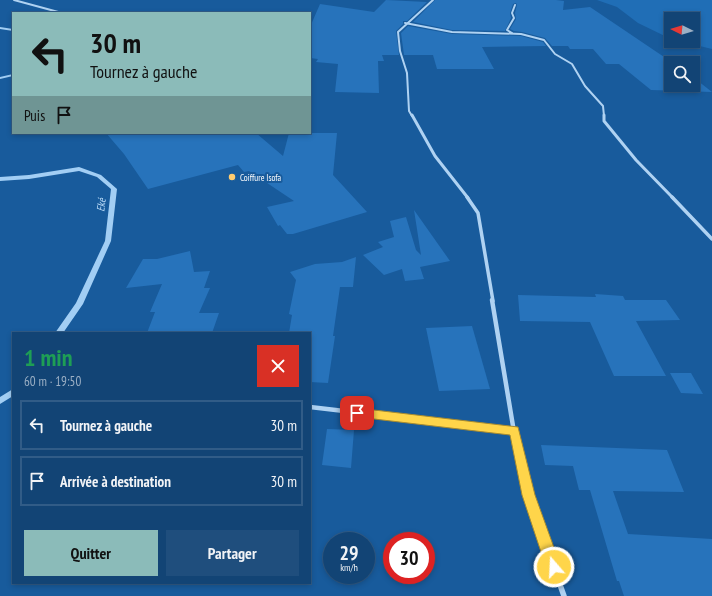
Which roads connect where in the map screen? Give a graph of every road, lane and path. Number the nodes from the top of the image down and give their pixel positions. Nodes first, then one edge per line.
1 (14, 0) edge
2 (433, 0) edge
3 (515, 5) dead end
4 (58, 12) edge
5 (405, 23) junction
6 (512, 33) junction
7 (712, 240) edge
8 (311, 407) edge
9 (514, 431) junction
10 (564, 596) edge

1 - 4 street
2 - 5 street
3 - 6 street
5 - 6 street
5 - 9 street
6 - 7 street
8 - 9 street
9 - 10 street

